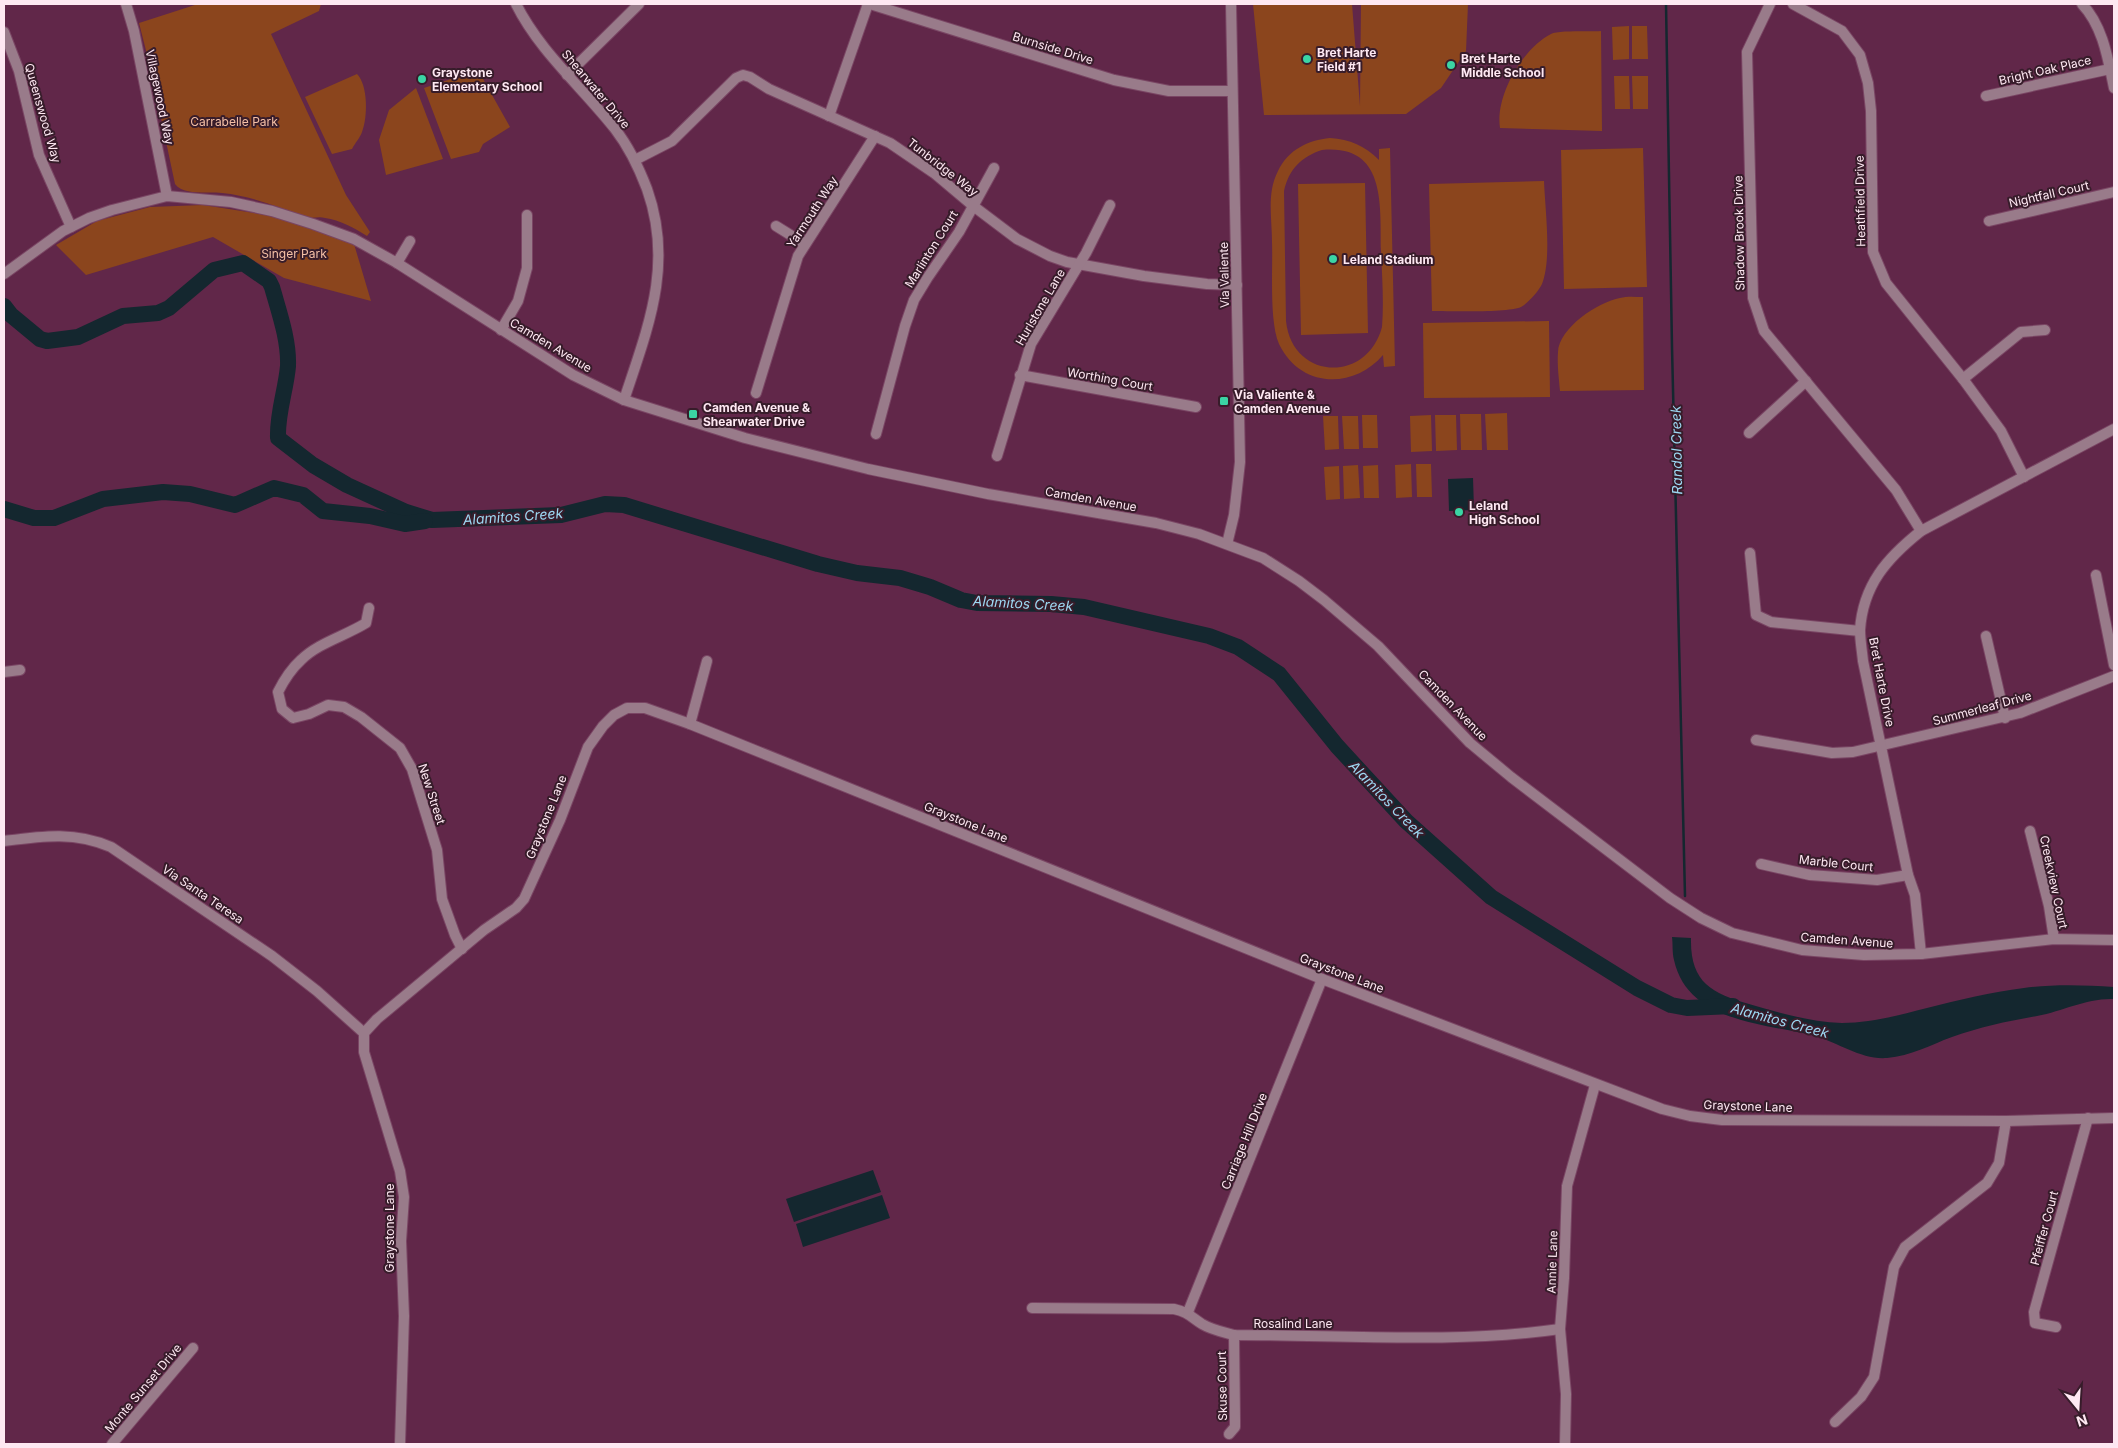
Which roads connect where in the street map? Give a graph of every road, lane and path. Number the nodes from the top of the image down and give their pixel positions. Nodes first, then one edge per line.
1 (126, 4) edge
2 (516, 4) edge
3 (639, 4) edge
4 (869, 4) edge
5 (1230, 4) edge
6 (1770, 4) edge
7 (1793, 4) edge
8 (2082, 4) edge
9 (4, 32) edge
10 (2110, 69) junction
11 (567, 75) junction
12 (2114, 88) edge
13 (1232, 91) junction
14 (1986, 96) dead end
15 (829, 116) junction
16 (875, 136) junction
17 (635, 160) junction
18 (994, 168) dead end
19 (2114, 192) edge
20 (168, 196) junction
21 (972, 205) junction
22 (1110, 205) dead end
23 (528, 215) dead end
24 (1988, 221) dead end
25 (776, 226) dead end
26 (71, 227) junction
27 (410, 241) dead end
28 (805, 244) junction
29 (398, 263) junction
30 (1079, 264) junction
31 (4, 274) edge
32 (1237, 285) junction
33 (501, 330) junction
34 (2045, 330) dead end
35 (1020, 375) junction
36 (1962, 378) junction
37 (1806, 381) junction
38 (756, 392) dead end
39 (624, 400) junction
40 (1196, 407) dead end
41 (2114, 429) edge
42 (1749, 433) dead end
43 (876, 434) dead end
44 (997, 456) dead end
45 (2024, 477) junction
46 (1921, 531) junction
47 (1227, 544) junction
48 (1750, 553) dead end
49 (2096, 575) dead end
50 (369, 608) dead end
51 (1860, 630) junction
52 (1986, 636) dead end
53 (707, 661) dead end
54 (2114, 665) edge
55 (20, 670) dead end
56 (4, 672) edge
57 (2114, 676) edge
58 (2005, 718) junction
59 (690, 724) junction
60 (1756, 740) dead end
61 (1882, 746) junction
62 (2030, 831) dead end
63 (4, 841) edge
64 (1761, 864) dead end
65 (1908, 875) junction
66 (2054, 938) junction
67 (2114, 940) edge
68 (462, 948) junction
69 (1921, 954) junction
70 (1322, 979) junction
71 (364, 1033) junction
72 (1595, 1085) junction
73 (2088, 1118) junction
74 (2114, 1118) edge
75 (2006, 1121) junction
76 (1032, 1308) dead end
77 (1188, 1312) junction
78 (2056, 1327) dead end
79 (1560, 1329) junction
80 (1234, 1335) junction
81 (193, 1348) dead end
82 (1835, 1422) dead end
83 (1229, 1434) dead end
84 (112, 1444) edge
85 (400, 1444) edge
86 (1566, 1444) edge

1 - 20 street, Villagewood Way
2 - 11 street, Shearwater Drive
3 - 11 street
4 - 13 street, Burnside Drive
4 - 15 street
5 - 13 street, Via Valiente
6 - 37 street, Shadow Brook Drive
7 - 36 street, Heathfield Drive
8 - 10 street
9 - 26 street, Queenswood Way
10 - 12 street
10 - 14 street, Bright Oak Place
11 - 17 street, Shearwater Drive
13 - 32 street, Via Valiente
15 - 16 street, Tunbridge Way
15 - 17 street, Tunbridge Way
16 - 21 street, Tunbridge Way
16 - 28 street, Yarmouth Way
17 - 39 street, Shearwater Drive
18 - 21 street, Marlinton Court
19 - 24 street, Nightfall Court
20 - 26 street, Camden Avenue
20 - 29 street, Camden Avenue
21 - 30 street, Tunbridge Way
21 - 43 street, Marlinton Court
22 - 30 street, Hurlstone Lane
23 - 33 street
25 - 28 street
26 - 31 street, Camden Avenue
27 - 29 street
28 - 38 street, Yarmouth Way
29 - 33 street, Camden Avenue
30 - 32 street, Tunbridge Way
30 - 35 street, Hurlstone Lane
32 - 47 street, Via Valiente
33 - 39 street, Camden Avenue
34 - 36 street
35 - 40 street, Worthing Court
35 - 44 street, Hurlstone Lane
36 - 45 street, Heathfield Drive
37 - 42 street
37 - 46 street, Shadow Brook Drive
39 - 47 street, Camden Avenue
41 - 45 street, Bret Harte Drive
45 - 46 street, Bret Harte Drive
46 - 51 street, Bret Harte Drive
47 - 69 street, Camden Avenue
48 - 51 street
49 - 54 street
50 - 68 street, New Street
51 - 61 street, Bret Harte Drive
52 - 58 street
53 - 59 street
55 - 56 street
57 - 58 street, Summerleaf Drive
58 - 61 street, Summerleaf Drive
59 - 68 street, Graystone Lane
59 - 70 street, Graystone Lane
60 - 61 street, Summerleaf Drive
61 - 65 street, Bret Harte Drive
62 - 66 street, Creekview Court
63 - 71 street, Via Santa Teresa
64 - 65 street, Marble Court
65 - 69 street, Bret Harte Drive
66 - 67 street, Camden Avenue
66 - 69 street, Camden Avenue
68 - 71 street, Graystone Lane
70 - 72 street, Graystone Lane
70 - 77 street, Carriage Hill Drive
71 - 85 street, Graystone Lane
72 - 75 street, Graystone Lane
72 - 79 street, Annie Lane
73 - 74 street, Graystone Lane
73 - 75 street, Graystone Lane
73 - 78 street, Pfeiffer Court
75 - 82 street
76 - 77 street
77 - 80 street, Rosalind Lane
79 - 80 street, Rosalind Lane
79 - 86 street, Annie Lane
80 - 83 street, Skuse Court
81 - 84 street, Monte Sunset Drive

